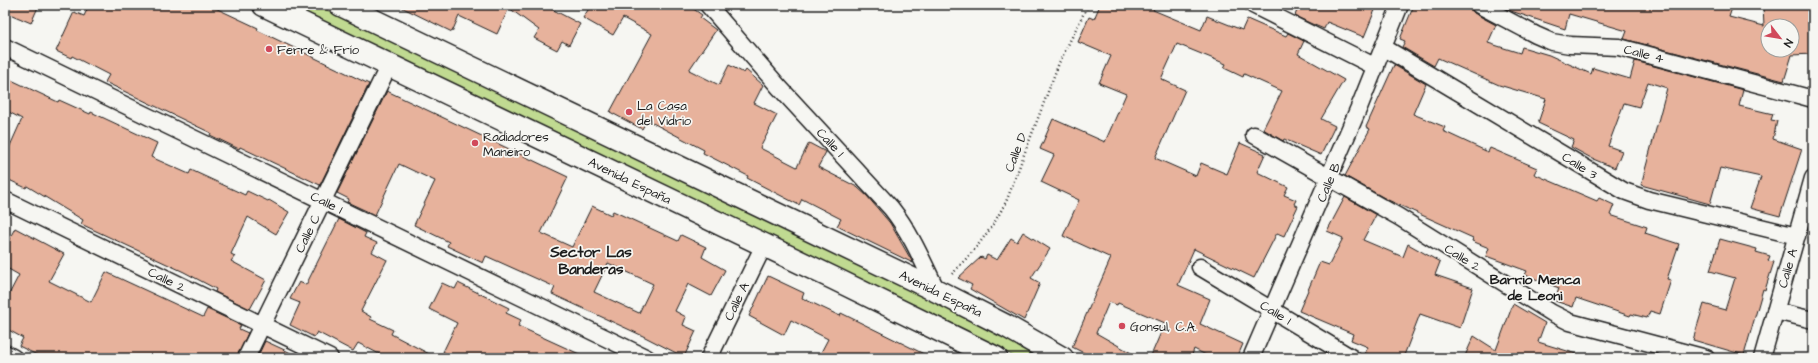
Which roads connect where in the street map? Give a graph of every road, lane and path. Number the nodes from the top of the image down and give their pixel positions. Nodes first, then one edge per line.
1 (264, 5) edge
2 (341, 5) edge
3 (708, 5) edge
4 (1088, 5) edge
5 (1253, 5) edge
6 (1400, 5) edge
7 (1479, 5) edge
8 (5, 47) edge
9 (1383, 47) junction
10 (389, 65) junction
11 (1376, 67) junction
12 (1813, 99) edge
13 (1254, 135) dead end
14 (1330, 177) junction
15 (1813, 178) edge
16 (5, 200) edge
17 (323, 200) junction
18 (1809, 205) edge
19 (1797, 236) junction
20 (764, 245) junction
21 (1200, 267) dead end
22 (937, 291) junction
23 (1272, 310) junction
24 (1775, 312) junction
25 (1813, 320) edge
26 (262, 325) junction
27 (5, 354) edge
28 (14, 358) edge
29 (246, 358) edge
30 (330, 358) edge
31 (647, 358) edge
32 (709, 358) edge
33 (996, 358) edge
34 (1062, 358) edge
35 (1251, 358) edge
36 (1352, 358) edge
37 (1706, 358) edge
38 (1762, 358) edge

1 - 10 main road, Avenida España
2 - 22 main road, Avenida España
3 - 22 street, Calle 1
4 - 22 path, Calle D
5 - 11 street
6 - 9 street, Calle B
7 - 12 street, Calle 4
8 - 17 street, Calle 1
9 - 11 street, Calle B
9 - 19 street, Calle 3
10 - 17 street, Calle C
10 - 20 main road, Avenida España
11 - 14 street, Calle B
13 - 14 street, Calle 2
14 - 23 street, Calle B
14 - 37 street, Calle 2
15 - 18 street, Calle A
16 - 26 street, Calle 2
17 - 26 street, Calle C
17 - 31 street, Calle 1
18 - 19 street, Calle A
19 - 24 street, Calle A
20 - 32 street, Calle A
20 - 33 main road, Avenida España
21 - 23 street, Calle 1
22 - 34 main road, Avenida España
23 - 35 street, Calle B
23 - 36 street, Calle 1
24 - 25 street
24 - 38 street, Calle A
26 - 29 street, Calle C
26 - 30 street, Calle 2
27 - 28 street

